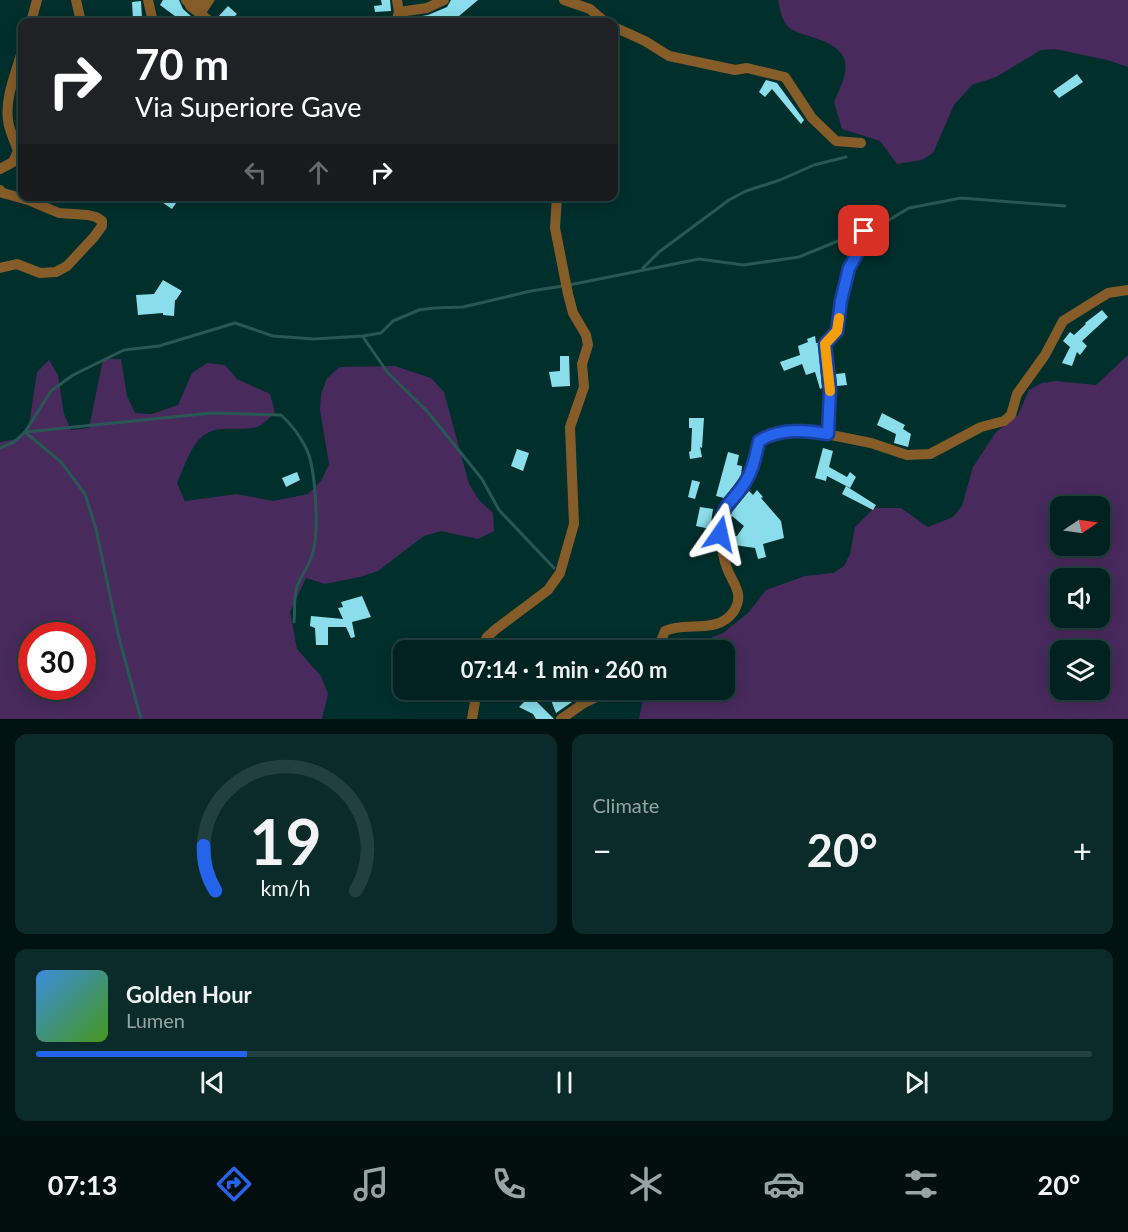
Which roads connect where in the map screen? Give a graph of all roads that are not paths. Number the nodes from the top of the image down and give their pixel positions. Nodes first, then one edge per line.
1 (37, 0) edge
2 (76, 0) edge
3 (148, 0) edge
4 (185, 0) edge
5 (204, 0) edge
6 (212, 0) edge
7 (397, 0) edge
8 (444, 0) edge
9 (564, 0) edge
10 (398, 17) edge
11 (32, 18) edge
12 (80, 18) edge
13 (152, 18) edge
14 (206, 18) edge
15 (207, 18) edge
16 (600, 18) edge
17 (618, 29) edge
18 (18, 66) edge
19 (861, 143) dead end
20 (18, 151) edge
21 (18, 151) edge
22 (0, 169) edge
23 (0, 190) edge
24 (18, 198) edge
25 (30, 201) edge
26 (557, 201) edge
27 (864, 231) dead end
28 (0, 268) edge
29 (1128, 290) edge
30 (828, 434) junction
31 (486, 640) edge
32 (661, 640) edge
33 (475, 700) edge
34 (590, 700) edge
35 (472, 719) edge
36 (561, 719) edge

1 - 11 street
2 - 12 street
3 - 13 street
4 - 5 street
4 - 14 street
6 - 15 lane
7 - 10 street
8 - 10 street
9 - 16 street
17 - 19 street
18 - 21 street
20 - 22 street
23 - 24 street
25 - 28 street
26 - 31 street
27 - 30 street
29 - 30 street
30 - 32 street
33 - 35 street
34 - 36 street

